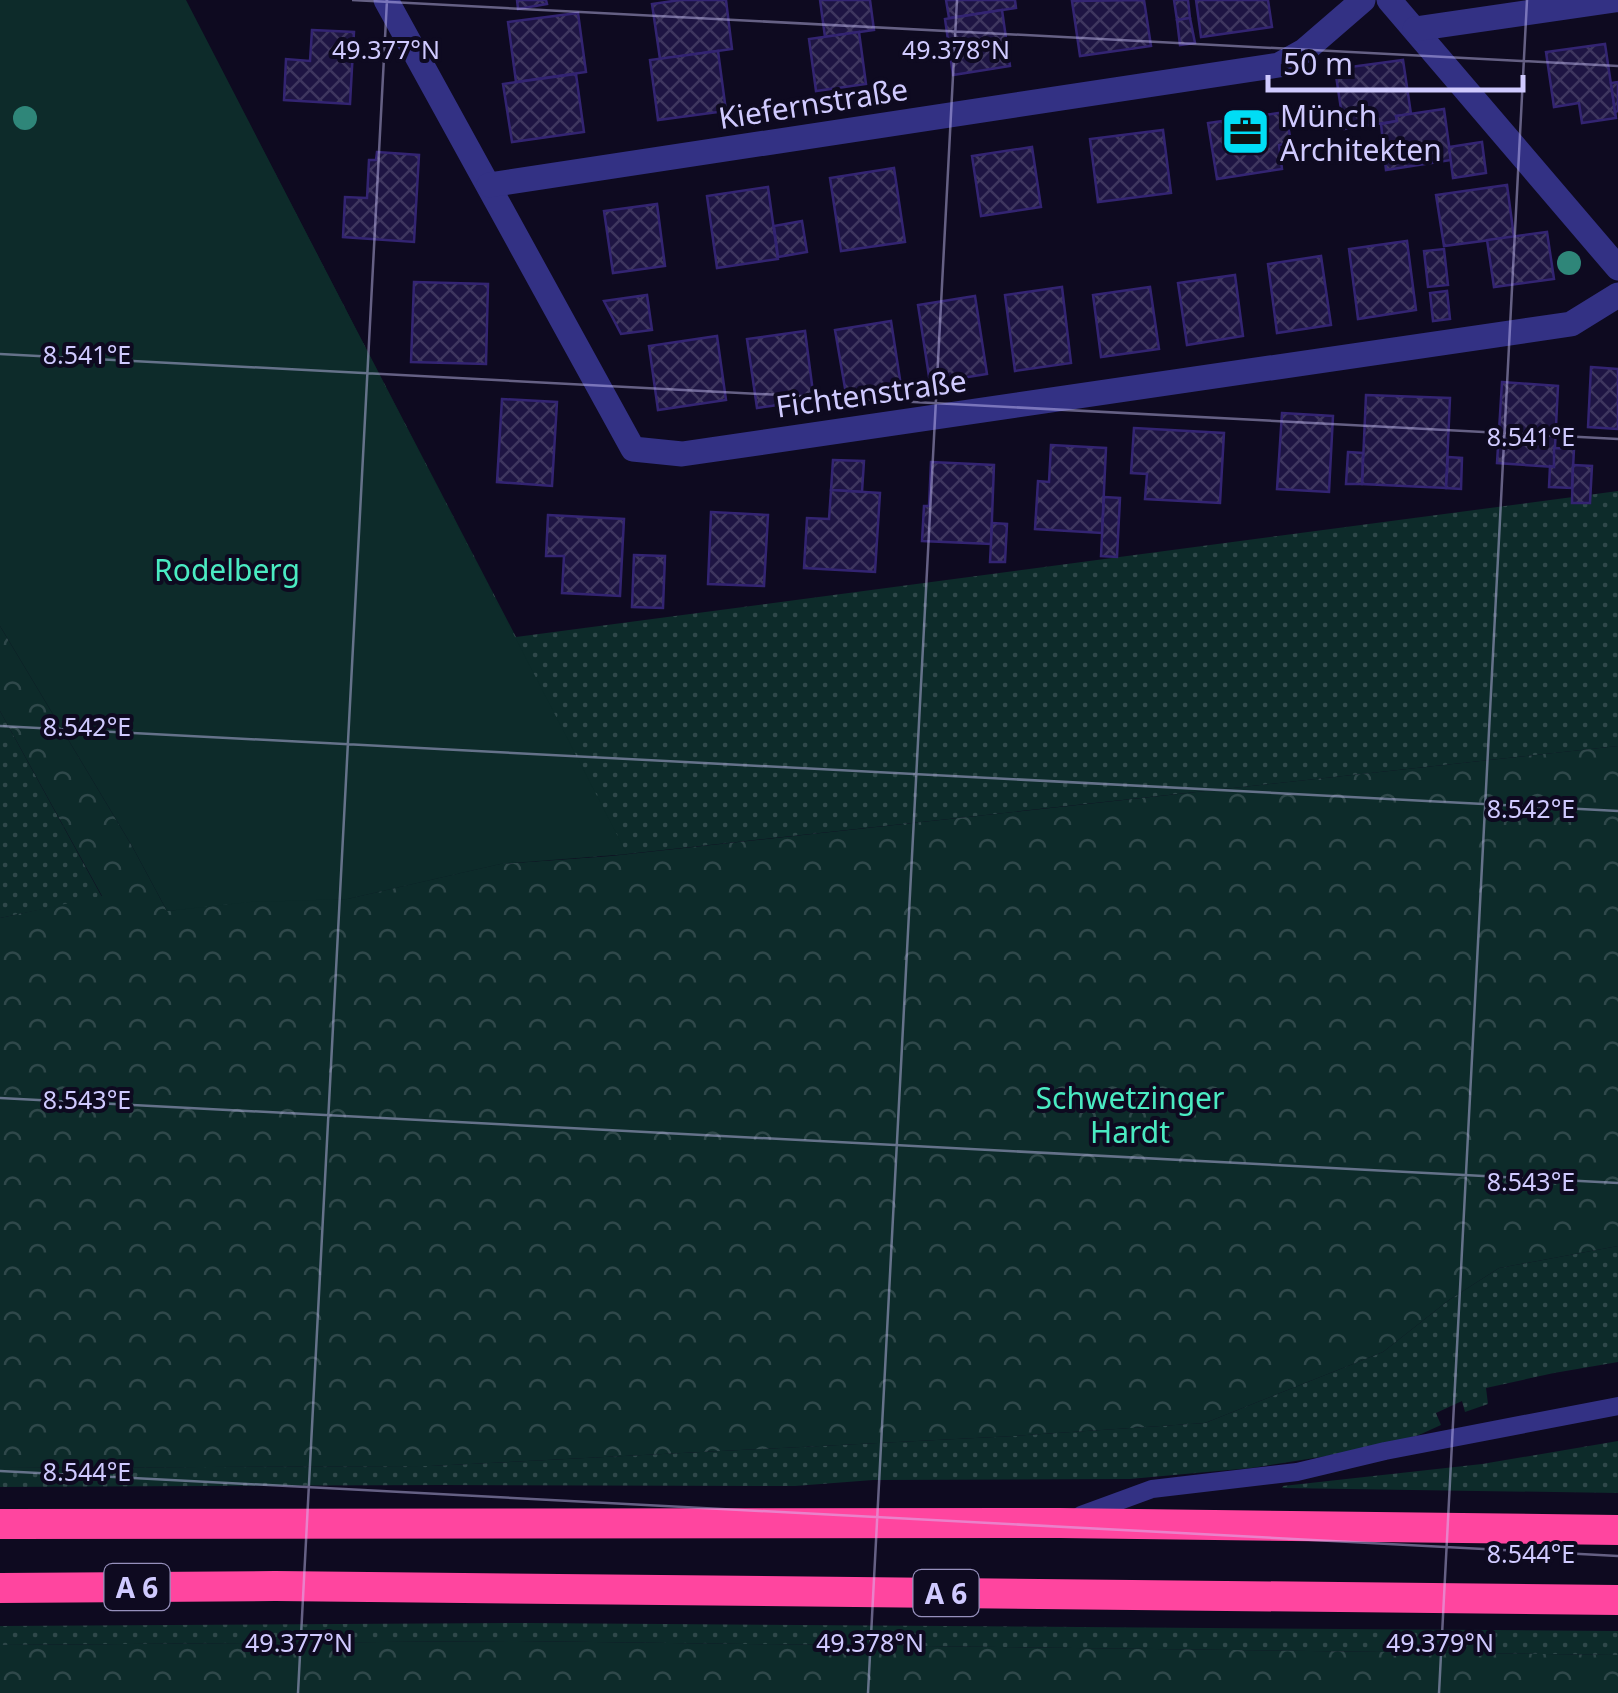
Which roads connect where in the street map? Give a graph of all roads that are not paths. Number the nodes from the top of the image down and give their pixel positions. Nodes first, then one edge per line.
1 (386, 0) edge
2 (1363, 0) edge
3 (1389, 0) edge
4 (1615, 0) edge
5 (1415, 29) junction
6 (489, 185) junction
7 (1618, 268) edge
8 (1618, 295) edge
9 (1618, 1406) edge
10 (1060, 1522) junction
11 (0, 1524) edge
12 (1618, 1530) edge
13 (0, 1588) edge
14 (1618, 1600) edge

1 - 6 street, Fichtenstraße
2 - 6 street, Kiefernstraße
3 - 5 street
4 - 5 street
5 - 7 street
6 - 8 street, Fichtenstraße
9 - 10 lane
10 - 11 highway, A 6
10 - 12 highway, A 6
13 - 14 highway, A 6

